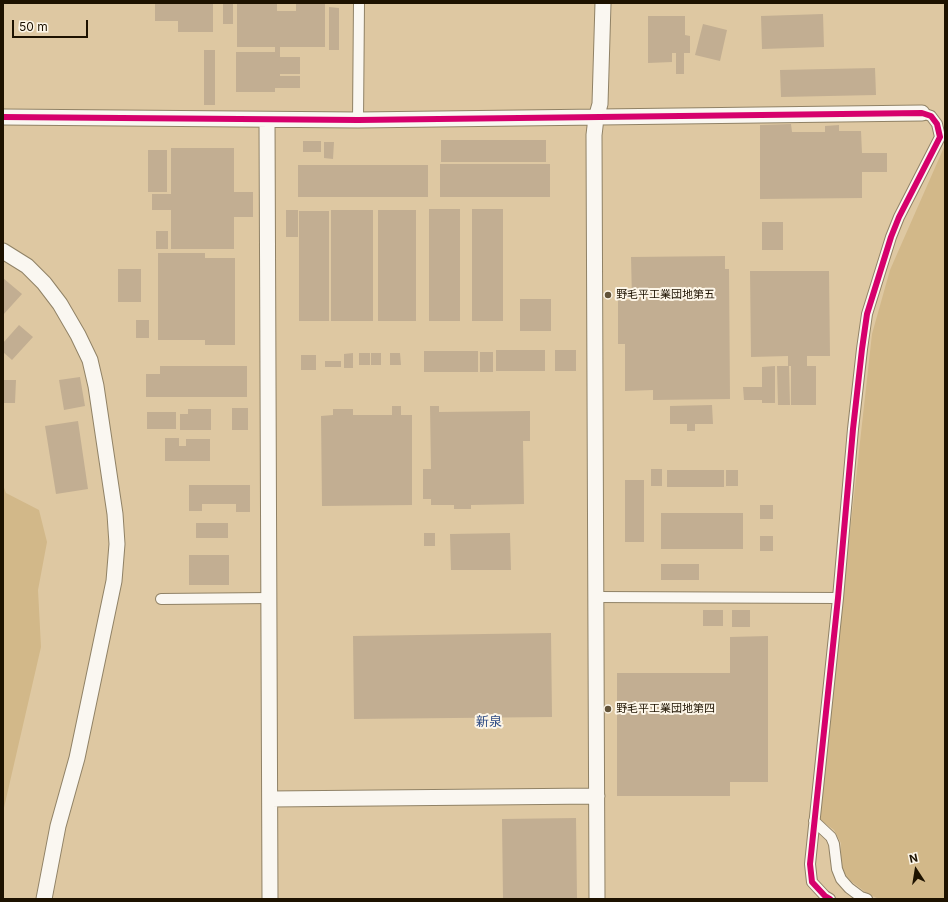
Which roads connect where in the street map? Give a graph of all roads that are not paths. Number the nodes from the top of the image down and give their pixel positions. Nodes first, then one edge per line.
1 (359, 3) edge
2 (603, 3) edge
3 (922, 113) joint
4 (3, 117) edge
5 (596, 118) junction
6 (267, 120) junction
7 (358, 120) junction
8 (3, 251) edge
9 (596, 596) junction
10 (270, 598) junction
11 (838, 598) junction
12 (161, 599) dead end
13 (597, 796) junction
14 (270, 799) junction
15 (814, 821) junction
16 (44, 899) edge
17 (270, 899) edge
18 (597, 899) edge
19 (830, 899) edge
20 (867, 899) edge

1 - 7 street
2 - 5 street
3 - 5 street
3 - 11 street
4 - 6 street
5 - 7 street
5 - 9 street
6 - 7 street
6 - 10 street
8 - 16 street
9 - 11 street
9 - 13 street
10 - 12 street
10 - 14 street
11 - 15 street
13 - 14 street
13 - 18 street
14 - 17 street
15 - 19 street
15 - 20 street

